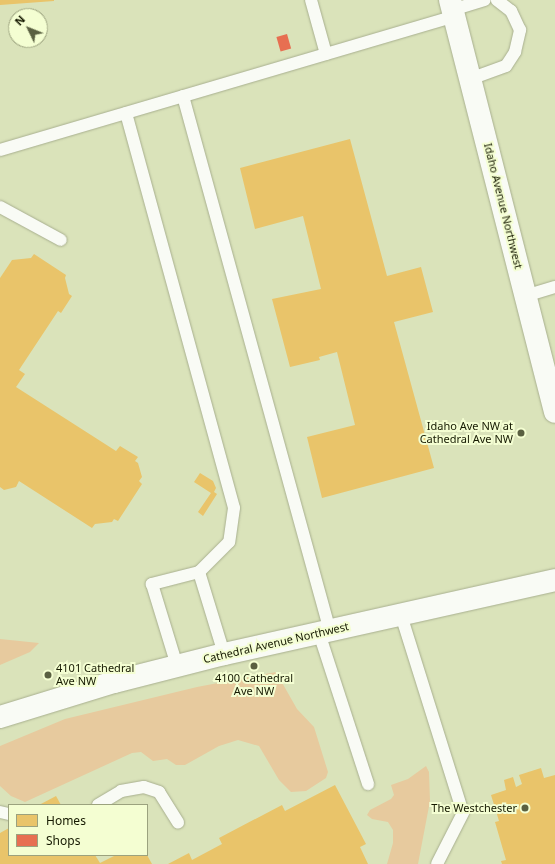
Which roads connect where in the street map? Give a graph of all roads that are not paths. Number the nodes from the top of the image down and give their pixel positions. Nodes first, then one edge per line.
1 (311, 0) edge
2 (484, 0) edge
3 (497, 0) edge
4 (452, 9) edge
5 (326, 54) junction
6 (470, 79) junction
7 (183, 96) junction
8 (126, 113) junction
9 (0, 150) edge
10 (0, 207) edge
11 (61, 240) dead end
12 (555, 287) edge
13 (525, 296) junction
14 (555, 412) edge
15 (199, 572) junction
16 (555, 580) edge
17 (401, 615) junction
18 (325, 632) junction
19 (224, 654) junction
20 (176, 666) junction
21 (0, 717) edge
22 (368, 784) dead end
23 (100, 804) edge
24 (178, 822) dead end
25 (437, 864) edge

1 - 5 lane
2 - 4 lane
3 - 6 lane
4 - 5 lane
4 - 6 street, Idaho Avenue Northwest
5 - 7 lane
6 - 13 street, Idaho Avenue Northwest
7 - 8 lane
7 - 18 lane
8 - 9 lane
8 - 15 lane
10 - 11 lane
12 - 13 lane
13 - 14 street, Idaho Avenue Northwest
15 - 19 lane
15 - 20 lane
16 - 17 street, Cathedral Avenue Northwest
17 - 18 street, Cathedral Avenue Northwest
17 - 25 lane
18 - 19 street, Cathedral Avenue Northwest
18 - 22 lane
19 - 20 street, Cathedral Avenue Northwest
20 - 21 street, Cathedral Avenue Northwest
23 - 24 lane

